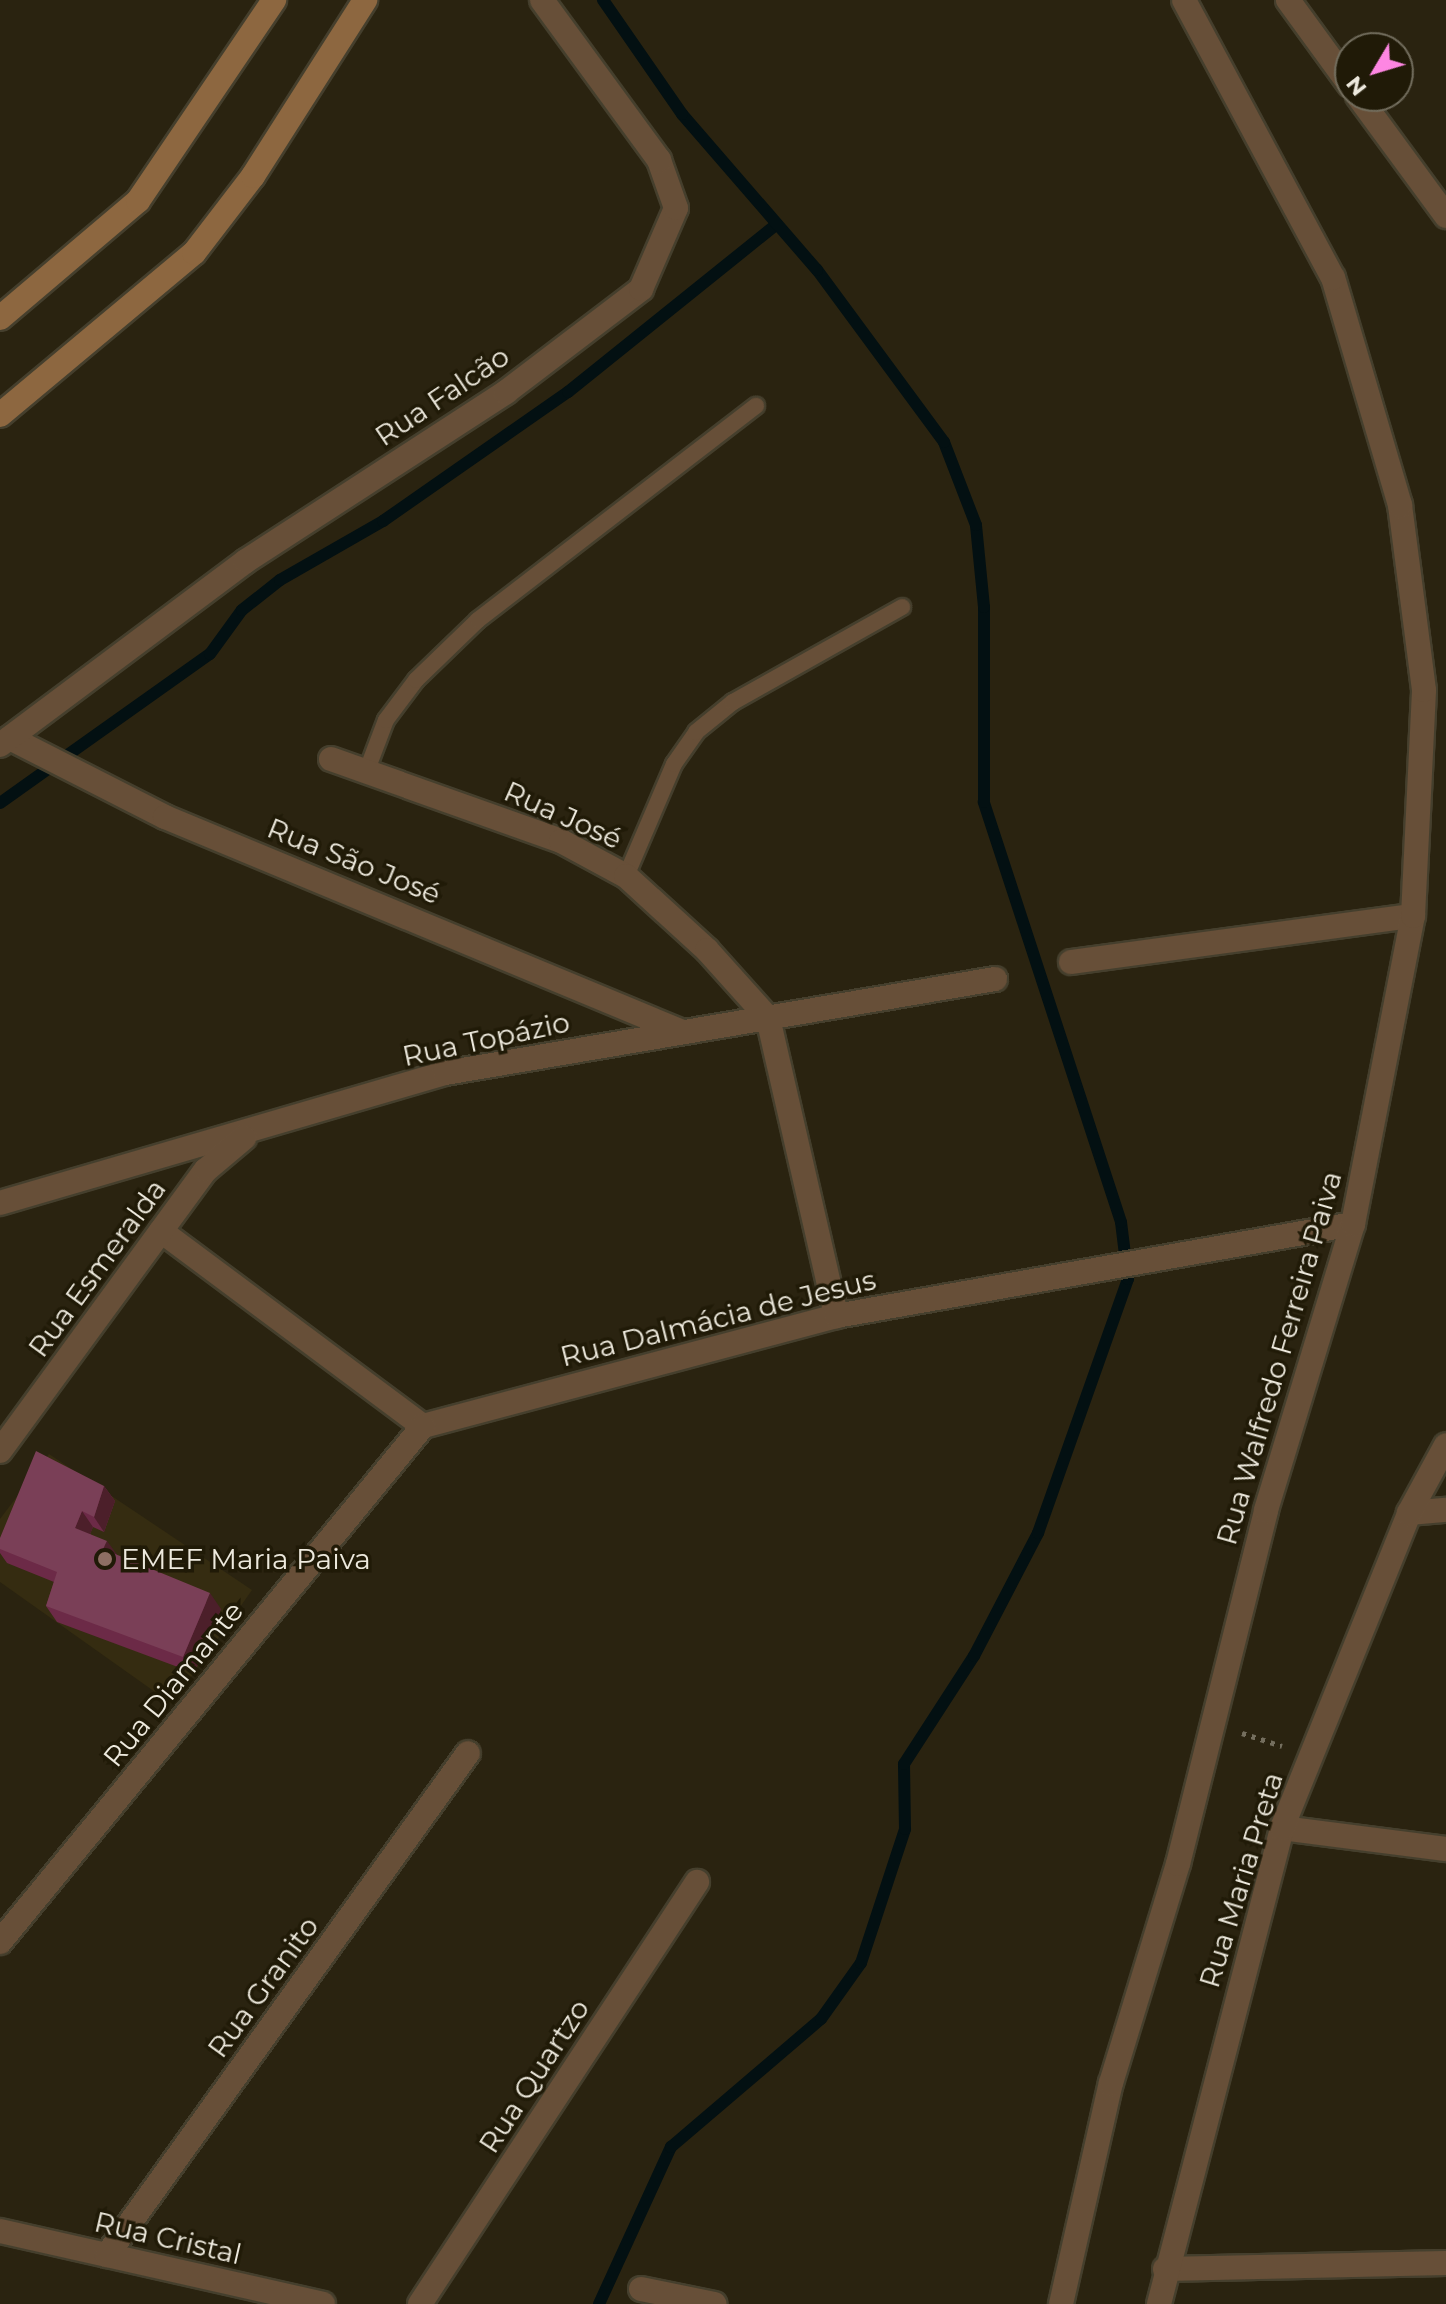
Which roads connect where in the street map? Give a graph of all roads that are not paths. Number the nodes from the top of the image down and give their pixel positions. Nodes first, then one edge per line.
1 (274, 0) edge
2 (365, 0) edge
3 (542, 0) edge
4 (1184, 0) edge
5 (1288, 0) edge
6 (1334, 63) edge
7 (1370, 112) edge
8 (1446, 216) edge
9 (0, 318) edge
10 (756, 406) dead end
11 (0, 415) edge
12 (902, 607) dead end
13 (5, 742) edge
14 (331, 759) dead end
15 (367, 770) junction
16 (626, 876) junction
17 (1413, 916) junction
18 (1071, 962) dead end
19 (995, 979) dead end
20 (768, 1018) junction
21 (680, 1031) junction
22 (252, 1132) junction
23 (0, 1203) edge
24 (1353, 1224) junction
25 (161, 1231) junction
26 (836, 1316) junction
27 (423, 1426) junction
28 (1446, 1445) edge
29 (0, 1451) edge
30 (1446, 1510) edge
31 (1409, 1513) junction
32 (468, 1753) dead end
33 (1282, 1828) junction
34 (1446, 1849) edge
35 (697, 1882) dead end
36 (0, 1942) edge
37 (0, 2231) edge
38 (107, 2255) junction
39 (1446, 2263) edge
40 (1165, 2269) junction
41 (641, 2289) dead end
42 (323, 2304) edge
43 (420, 2304) edge
44 (714, 2304) edge
45 (1061, 2304) edge
46 (1159, 2304) edge

1 - 9 main road
2 - 11 main road
3 - 13 street, Rua Falcão
4 - 17 street, Rua Walfredo Ferreira Paiva
5 - 6 street
7 - 8 street
10 - 15 lane
12 - 16 lane
13 - 21 street, Rua São José
14 - 15 street, Rua José
15 - 16 street, Rua José
16 - 20 street, Rua José
17 - 18 street
17 - 24 street, Rua Walfredo Ferreira Paiva
19 - 20 street, Rua Topázio
20 - 21 street, Rua Topázio
20 - 26 street
21 - 22 street, Rua Topázio
22 - 23 street, Rua Topázio
22 - 25 street, Rua Esmeralda
24 - 26 street, Rua Dalmácia de Jesus
24 - 45 street, Rua Walfredo Ferreira Paiva
25 - 27 street
25 - 29 street, Rua Esmeralda
26 - 27 street, Rua Dalmácia de Jesus
27 - 36 street, Rua Diamante
28 - 31 street, Rua Maria Preta
30 - 31 street
31 - 33 street, Rua Maria Preta
32 - 38 street, Rua Granito
33 - 34 street
33 - 40 street, Rua Maria Preta
35 - 43 street, Rua Quartzo
37 - 38 street, Rua Cristal
38 - 42 street, Rua Cristal
39 - 40 street
40 - 46 street, Rua Maria Preta
41 - 44 street

